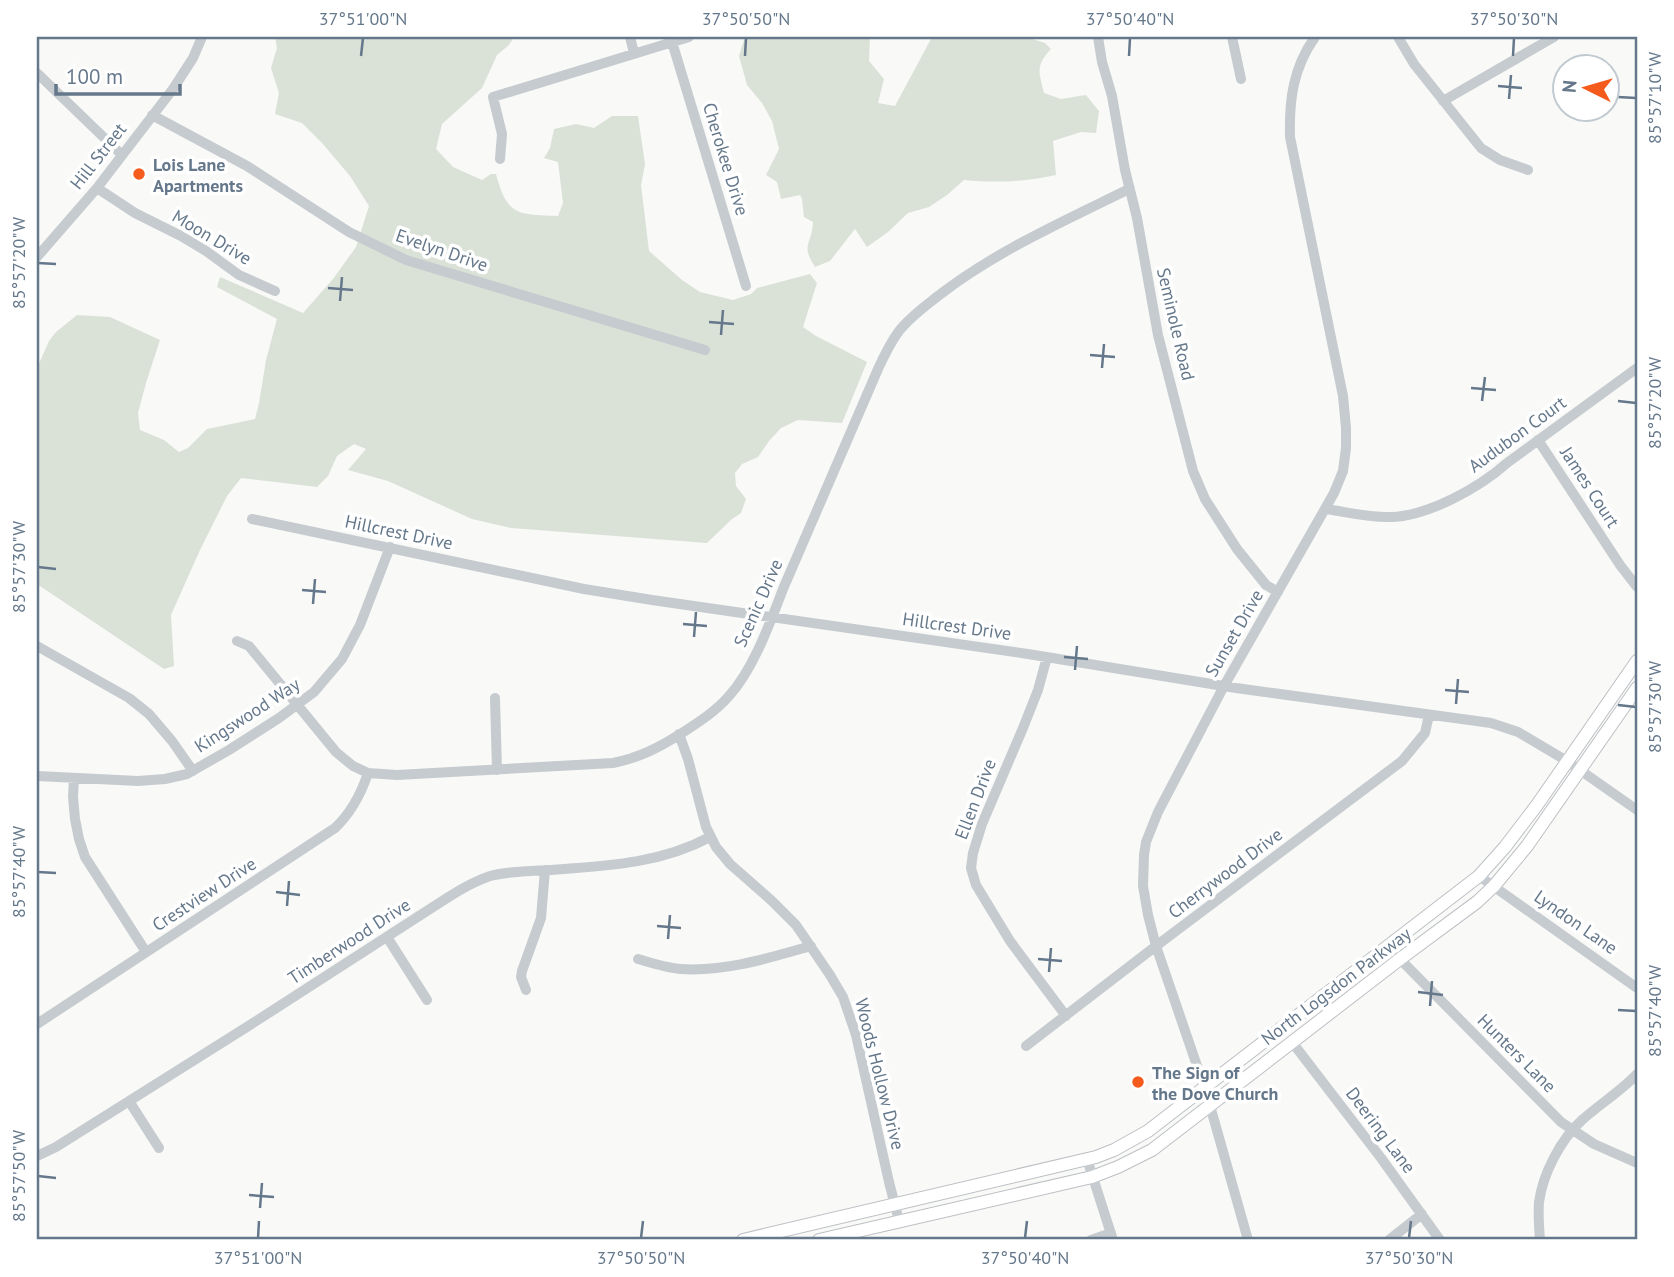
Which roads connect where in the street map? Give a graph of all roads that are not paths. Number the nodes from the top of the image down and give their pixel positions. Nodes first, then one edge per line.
1 (202, 37) edge
2 (630, 37) edge
3 (689, 37) edge
4 (1098, 37) edge
5 (1232, 37) edge
6 (1315, 37) edge
7 (1398, 37) edge
8 (1554, 37) edge
9 (672, 42) junction
10 (634, 53) junction
11 (37, 73) edge
12 (1241, 79) dead end
13 (1443, 101) junction
14 (152, 115) junction
15 (122, 155) junction
16 (500, 159) dead end
17 (1528, 170) dead end
18 (97, 188) junction
19 (1129, 189) junction
20 (37, 257) edge
21 (746, 286) dead end
22 (275, 291) dead end
23 (705, 350) dead end
24 (1637, 368) edge
25 (1538, 440) junction
26 (1326, 509) junction
27 (252, 519) dead end
28 (390, 547) junction
29 (1637, 587) edge
30 (1278, 592) junction
31 (773, 617) junction
32 (237, 642) dead end
33 (37, 646) edge
34 (1047, 657) junction
35 (1637, 661) edge
36 (1224, 686) junction
37 (1637, 688) edge
38 (495, 698) dead end
39 (297, 706) junction
40 (1429, 715) junction
41 (679, 734) junction
42 (1567, 761) junction
43 (498, 770) junction
44 (193, 771) junction
45 (1579, 771) junction
46 (368, 773) junction
47 (37, 776) edge
48 (74, 778) junction
49 (1637, 810) edge
50 (710, 837) junction
51 (545, 870) junction
52 (1479, 876) junction
53 (1494, 887) junction
54 (387, 937) junction
55 (811, 946) junction
56 (1156, 946) junction
57 (1388, 947) junction
58 (146, 952) junction
59 (638, 959) dead end
60 (1400, 959) junction
61 (1637, 988) edge
62 (526, 990) dead end
63 (427, 1000) dead end
64 (1066, 1016) junction
65 (37, 1024) edge
66 (1292, 1042) junction
67 (1026, 1046) dead end
68 (1637, 1073) edge
69 (1204, 1088) junction
70 (129, 1101) junction
71 (1209, 1105) junction
72 (1572, 1131) junction
73 (159, 1148) dead end
74 (37, 1156) edge
75 (1087, 1159) junction
76 (1637, 1163) edge
77 (1092, 1177) junction
78 (894, 1205) junction
79 (1422, 1214) junction
80 (900, 1222) junction
81 (1112, 1237) edge
82 (743, 1240) edge
83 (819, 1240) edge
84 (1091, 1240) edge
85 (1248, 1240) edge
86 (1389, 1240) edge
87 (1440, 1240) edge
88 (1540, 1240) edge

1 - 14 street, Hill Street
2 - 10 street
3 - 9 street
4 - 19 street, Seminole Road
5 - 12 street
6 - 26 street, Sunset Drive
7 - 13 street
8 - 13 street
9 - 10 street
9 - 21 street, Cherokee Drive
10 - 16 street
11 - 15 street
13 - 17 street
14 - 15 street, Hill Street
14 - 23 street, Evelyn Drive
15 - 18 street, Hill Street
18 - 20 street, Hill Street
18 - 22 street, Moon Drive
19 - 30 street, Seminole Road
19 - 31 street, Scenic Drive
24 - 25 street, Audubon Court
25 - 26 street, Audubon Court
25 - 29 street, James Court
26 - 30 street, Sunset Drive
27 - 28 street, Hillcrest Drive
28 - 31 street, Hillcrest Drive
28 - 39 street, Kingswood Way
30 - 36 street, Sunset Drive
31 - 34 street, Hillcrest Drive
31 - 41 street, Scenic Drive
32 - 39 street
33 - 44 street
34 - 36 street, Hillcrest Drive
34 - 64 street, Ellen Drive
35 - 42 main road, North Logsdon Parkway
36 - 40 street, Hillcrest Drive
36 - 56 street, Sunset Drive
37 - 45 main road, North Logsdon Parkway
38 - 43 street
39 - 44 street, Kingswood Way
39 - 46 street
40 - 42 street, Hillcrest Drive
40 - 56 street, Cherrywood Drive
41 - 43 street, Scenic Drive
41 - 50 street, Woods Hollow Drive
42 - 45 street, Hillcrest Drive
42 - 52 main road, North Logsdon Parkway
43 - 46 street, Scenic Drive
44 - 48 street, Kingswood Way
45 - 49 street, Hillcrest Drive
45 - 53 main road, North Logsdon Parkway
46 - 58 street, Crestview Drive
47 - 48 street, Kingswood Way
48 - 58 street
50 - 51 street, Timberwood Drive
50 - 55 street, Woods Hollow Drive
51 - 54 street, Timberwood Drive
51 - 62 street
52 - 53 street, Lyndon Lane
52 - 57 main road, North Logsdon Parkway
53 - 60 main road, North Logsdon Parkway
53 - 61 street, Lyndon Lane
54 - 63 street
54 - 70 street, Timberwood Drive
55 - 59 street
55 - 78 street, Woods Hollow Drive
56 - 64 street, Cherrywood Drive
56 - 69 street, Sunset Drive
57 - 60 street, Hunters Lane
57 - 69 main road, North Logsdon Parkway
58 - 65 street, Crestview Drive
60 - 66 main road, North Logsdon Parkway
60 - 72 street, Hunters Lane
64 - 67 street, Cherrywood Drive
66 - 71 main road, North Logsdon Parkway
66 - 79 street, Deering Lane
68 - 72 street
69 - 71 street, Sunset Drive
69 - 75 main road, North Logsdon Parkway
70 - 73 street
70 - 74 street, Timberwood Drive
71 - 77 main road, North Logsdon Parkway
71 - 85 street, Sunset Drive
72 - 76 street, Hunters Lane
72 - 88 street
75 - 77 street
75 - 78 main road, North Logsdon Parkway
77 - 80 main road, North Logsdon Parkway
77 - 81 street
78 - 80 street, Woods Hollow Drive
78 - 82 main road, North Logsdon Parkway
79 - 86 street
79 - 87 street, Deering Lane
80 - 83 main road, North Logsdon Parkway
81 - 84 street

